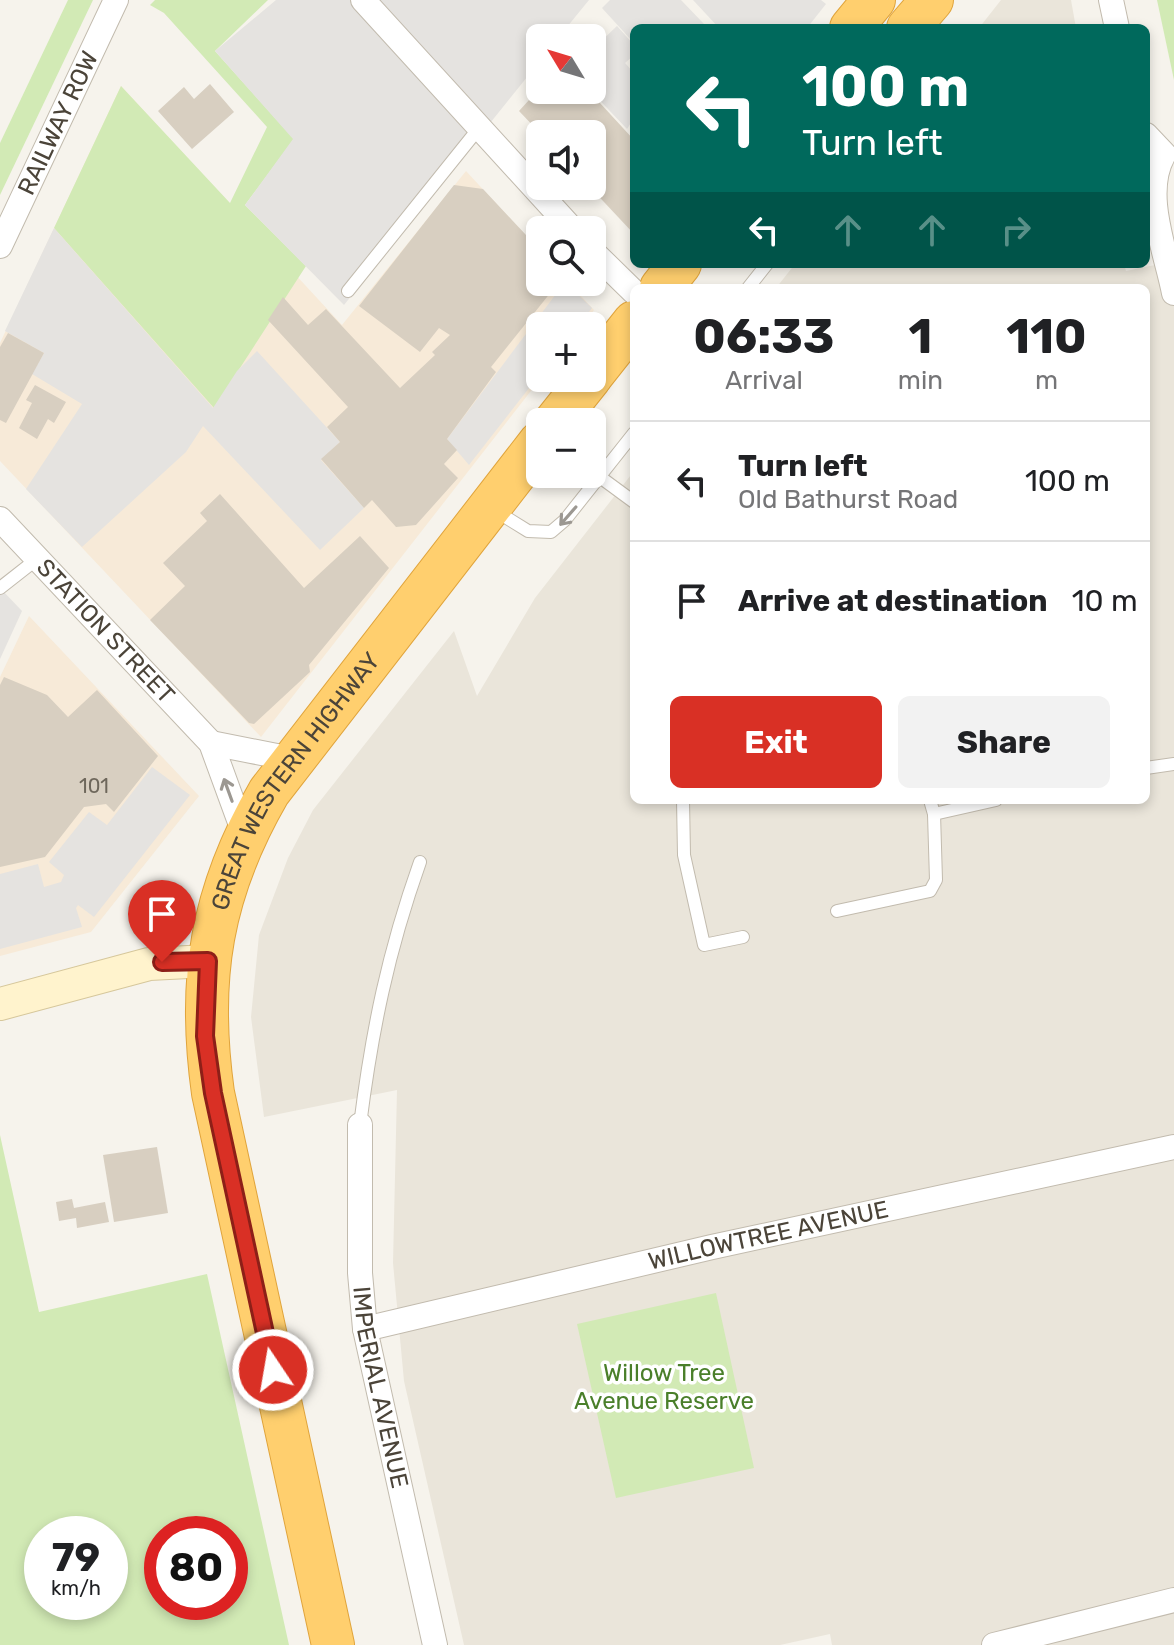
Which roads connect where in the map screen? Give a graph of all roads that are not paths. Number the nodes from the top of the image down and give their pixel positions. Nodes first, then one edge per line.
1 (116, 0) edge
2 (363, 0) edge
3 (874, 0) edge
4 (932, 0) edge
5 (1111, 0) edge
6 (854, 24) edge
7 (911, 24) edge
8 (1116, 24) edge
9 (479, 128) junction
10 (1150, 137) edge
11 (1169, 148) edge
12 (560, 216) edge
13 (0, 246) edge
14 (606, 265) edge
15 (677, 268) edge
16 (764, 268) edge
17 (664, 284) edge
18 (751, 284) edge
19 (630, 288) edge
20 (348, 291) dead end
21 (1174, 293) edge
22 (630, 327) edge
23 (606, 358) edge
24 (579, 392) edge
25 (566, 408) edge
26 (630, 438) edge
27 (526, 460) edge
28 (606, 469) edge
29 (606, 481) edge
30 (591, 488) edge
31 (630, 499) edge
32 (490, 507) junction
33 (0, 519) edge
34 (37, 559) junction
35 (0, 588) edge
36 (211, 743) junction
37 (292, 759) junction
38 (1174, 764) edge
39 (1150, 767) edge
40 (683, 804) edge
41 (931, 804) edge
42 (978, 804) edge
43 (934, 814) junction
44 (245, 836) junction
45 (420, 862) dead end
46 (837, 911) dead end
47 (743, 937) dead end
48 (208, 961) junction
49 (0, 1004) edge
50 (360, 1125) joint
51 (1174, 1147) edge
52 (365, 1329) junction
53 (1174, 1600) edge
54 (333, 1645) edge
55 (435, 1645) edge
56 (994, 1645) edge

1 - 13 street, RAILWAY ROW
2 - 9 street
3 - 6 highway
4 - 7 highway
5 - 8 street
9 - 12 street
9 - 20 lane
10 - 11 street
11 - 21 street
14 - 19 street
15 - 17 highway
16 - 18 lane
22 - 23 highway
24 - 25 highway
26 - 28 lane
27 - 32 highway, GREAT WESTERN HIGHWAY
29 - 31 lane
30 -> 32 lane
32 - 37 highway, GREAT WESTERN HIGHWAY
33 - 34 street, STATION STREET
34 - 35 lane
34 - 36 street, STATION STREET
36 - 37 street
44 -> 36 street, STATION STREET
37 - 44 highway, GREAT WESTERN HIGHWAY
38 - 39 lane
40 - 47 lane
41 - 43 lane
42 - 43 lane
43 - 46 lane
44 - 48 highway, GREAT WESTERN HIGHWAY
45 - 50 lane
48 - 49 main road
48 - 54 highway, GREAT WESTERN HIGHWAY
50 - 52 street, IMPERIAL AVENUE
51 - 52 street, WILLOWTREE AVENUE
52 - 55 street, IMPERIAL AVENUE
53 - 56 street

